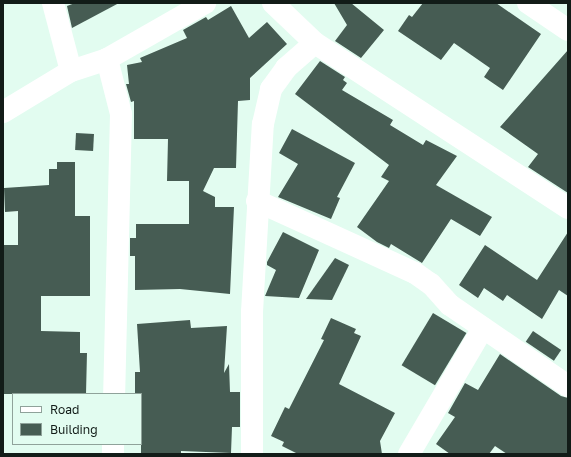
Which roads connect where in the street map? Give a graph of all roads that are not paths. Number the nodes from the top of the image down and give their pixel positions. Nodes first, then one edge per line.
1 (53, 3) edge
2 (205, 3) edge
3 (273, 3) edge
4 (528, 3) edge
5 (568, 30) edge
6 (316, 43) junction
7 (107, 59) junction
8 (71, 71) junction
9 (5, 107) edge
10 (257, 200) junction
11 (568, 208) edge
12 (483, 328) junction
13 (568, 386) edge
14 (114, 393) edge
15 (252, 454) edge
16 (409, 454) edge

1 - 8 street
2 - 7 street
3 - 6 street
4 - 5 street
6 - 10 street
6 - 11 street
7 - 8 street
7 - 14 street
8 - 9 street
10 - 12 street
10 - 15 street
12 - 13 street
12 - 16 street

